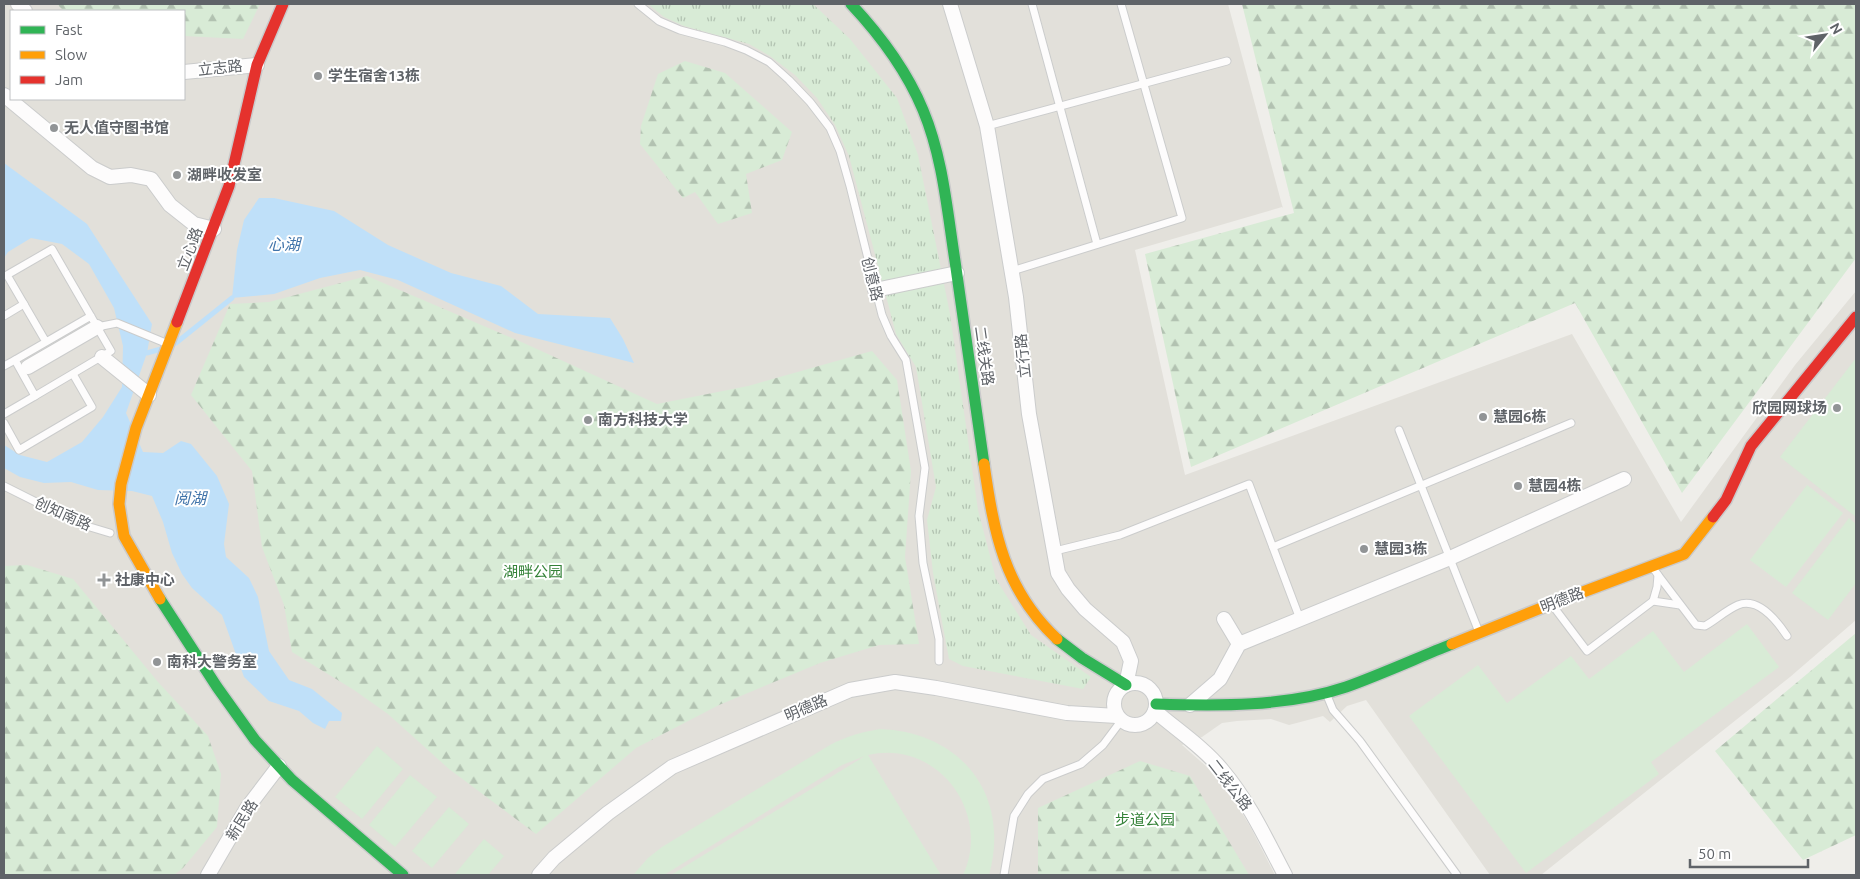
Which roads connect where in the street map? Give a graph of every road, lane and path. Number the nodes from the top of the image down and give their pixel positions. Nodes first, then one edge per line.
1 (283, 4) edge
2 (638, 4) edge
3 (871, 4) edge
4 (950, 4) edge
5 (1032, 4) edge
6 (1120, 4) edge
7 (854, 7) edge
8 (1227, 61) dead end
9 (257, 65) junction
10 (185, 72) edge
11 (1143, 84) junction
12 (10, 100) edge
13 (1059, 106) junction
14 (987, 126) junction
15 (214, 229) junction
16 (1096, 244) junction
17 (1012, 271) junction
18 (957, 273) junction
19 (875, 290) junction
20 (24, 304) junction
21 (4, 316) edge
22 (1856, 317) edge
23 (94, 322) junction
24 (46, 342) junction
25 (168, 345) junction
26 (102, 357) junction
27 (14, 360) junction
28 (4, 366) edge
29 (28, 367) dead end
30 (73, 374) junction
31 (149, 395) junction
32 (35, 396) junction
33 (4, 414) edge
34 (4, 423) edge
35 (1572, 423) dead end
36 (1399, 430) dead end
37 (1624, 479) dead end
38 (4, 486) edge
39 (1421, 486) junction
40 (110, 533) joint
41 (124, 536) junction
42 (1273, 547) junction
43 (1055, 551) junction
44 (1450, 558) junction
45 (1655, 571) junction
46 (1653, 601) junction
47 (1551, 604) junction
48 (1680, 604) junction
49 (1224, 619) dead end
50 (1300, 619) junction
51 (1479, 632) junction
52 (1787, 636) dead end
53 (1240, 644) junction
54 (939, 660) dead end
55 (1126, 685) junction
56 (1325, 692) junction
57 (1190, 706) junction
58 (1156, 708) junction
59 (1119, 718) junction
60 (279, 766) junction
61 (208, 875) edge
62 (403, 875) edge
63 (539, 875) edge
64 (1004, 875) edge
65 (1285, 875) edge
66 (1457, 875) edge

1 - 9 street, 立心路
2 - 19 lane, 创意路
3 - 7 street
4 - 14 street, 立行路
5 - 13 lane
6 - 11 lane
7 - 18 street, 二线关路
8 - 11 lane
9 - 10 street, 立志路
9 - 15 street, 立心路
11 - 13 lane
11 - 16 lane
12 - 15 street
13 - 14 lane
13 - 16 lane
14 - 17 street, 立行路
15 - 25 street, 立心路
16 - 17 lane
17 - 43 street, 立行路
18 - 19 street
18 - 55 street, 二线关路
19 - 54 lane, 创意路
20 - 21 lane
20 - 23 lane
20 - 24 lane
22 - 45 street, 明德路
23 - 24 lane
23 - 25 lane
23 - 26 lane
23 - 29 street
24 - 27 lane
25 - 31 street, 立心路
26 - 30 lane
26 - 31 street
27 - 28 lane
27 - 32 lane
30 - 32 lane
30 - 34 lane
31 - 41 street, 立心路
32 - 33 lane
35 - 39 lane
36 - 39 lane
37 - 44 street
38 - 40 lane, 创知南路
39 - 42 lane
39 - 44 lane
40 - 41 street, 创知南路
41 - 60 street, 立心路
42 - 43 lane
42 - 50 lane
43 - 55 street, 立行路
44 - 50 street
44 - 51 lane
45 - 46 lane
45 - 47 street, 明德路
45 - 48 lane
46 - 47 lane
46 - 48 lane
47 - 51 street, 明德路
48 - 52 lane
49 - 53 street
50 - 53 street
51 - 56 street, 明德路
53 - 57 street
55 - 58 street
55 - 59 street
56 - 57 street, 明德路
56 - 66 lane
57 - 58 street, 明德路
58 - 59 street
58 - 65 street, 二线公路
59 - 63 street, 明德路
59 - 64 lane
60 - 61 street, 新民路
60 - 62 street, 立心路

